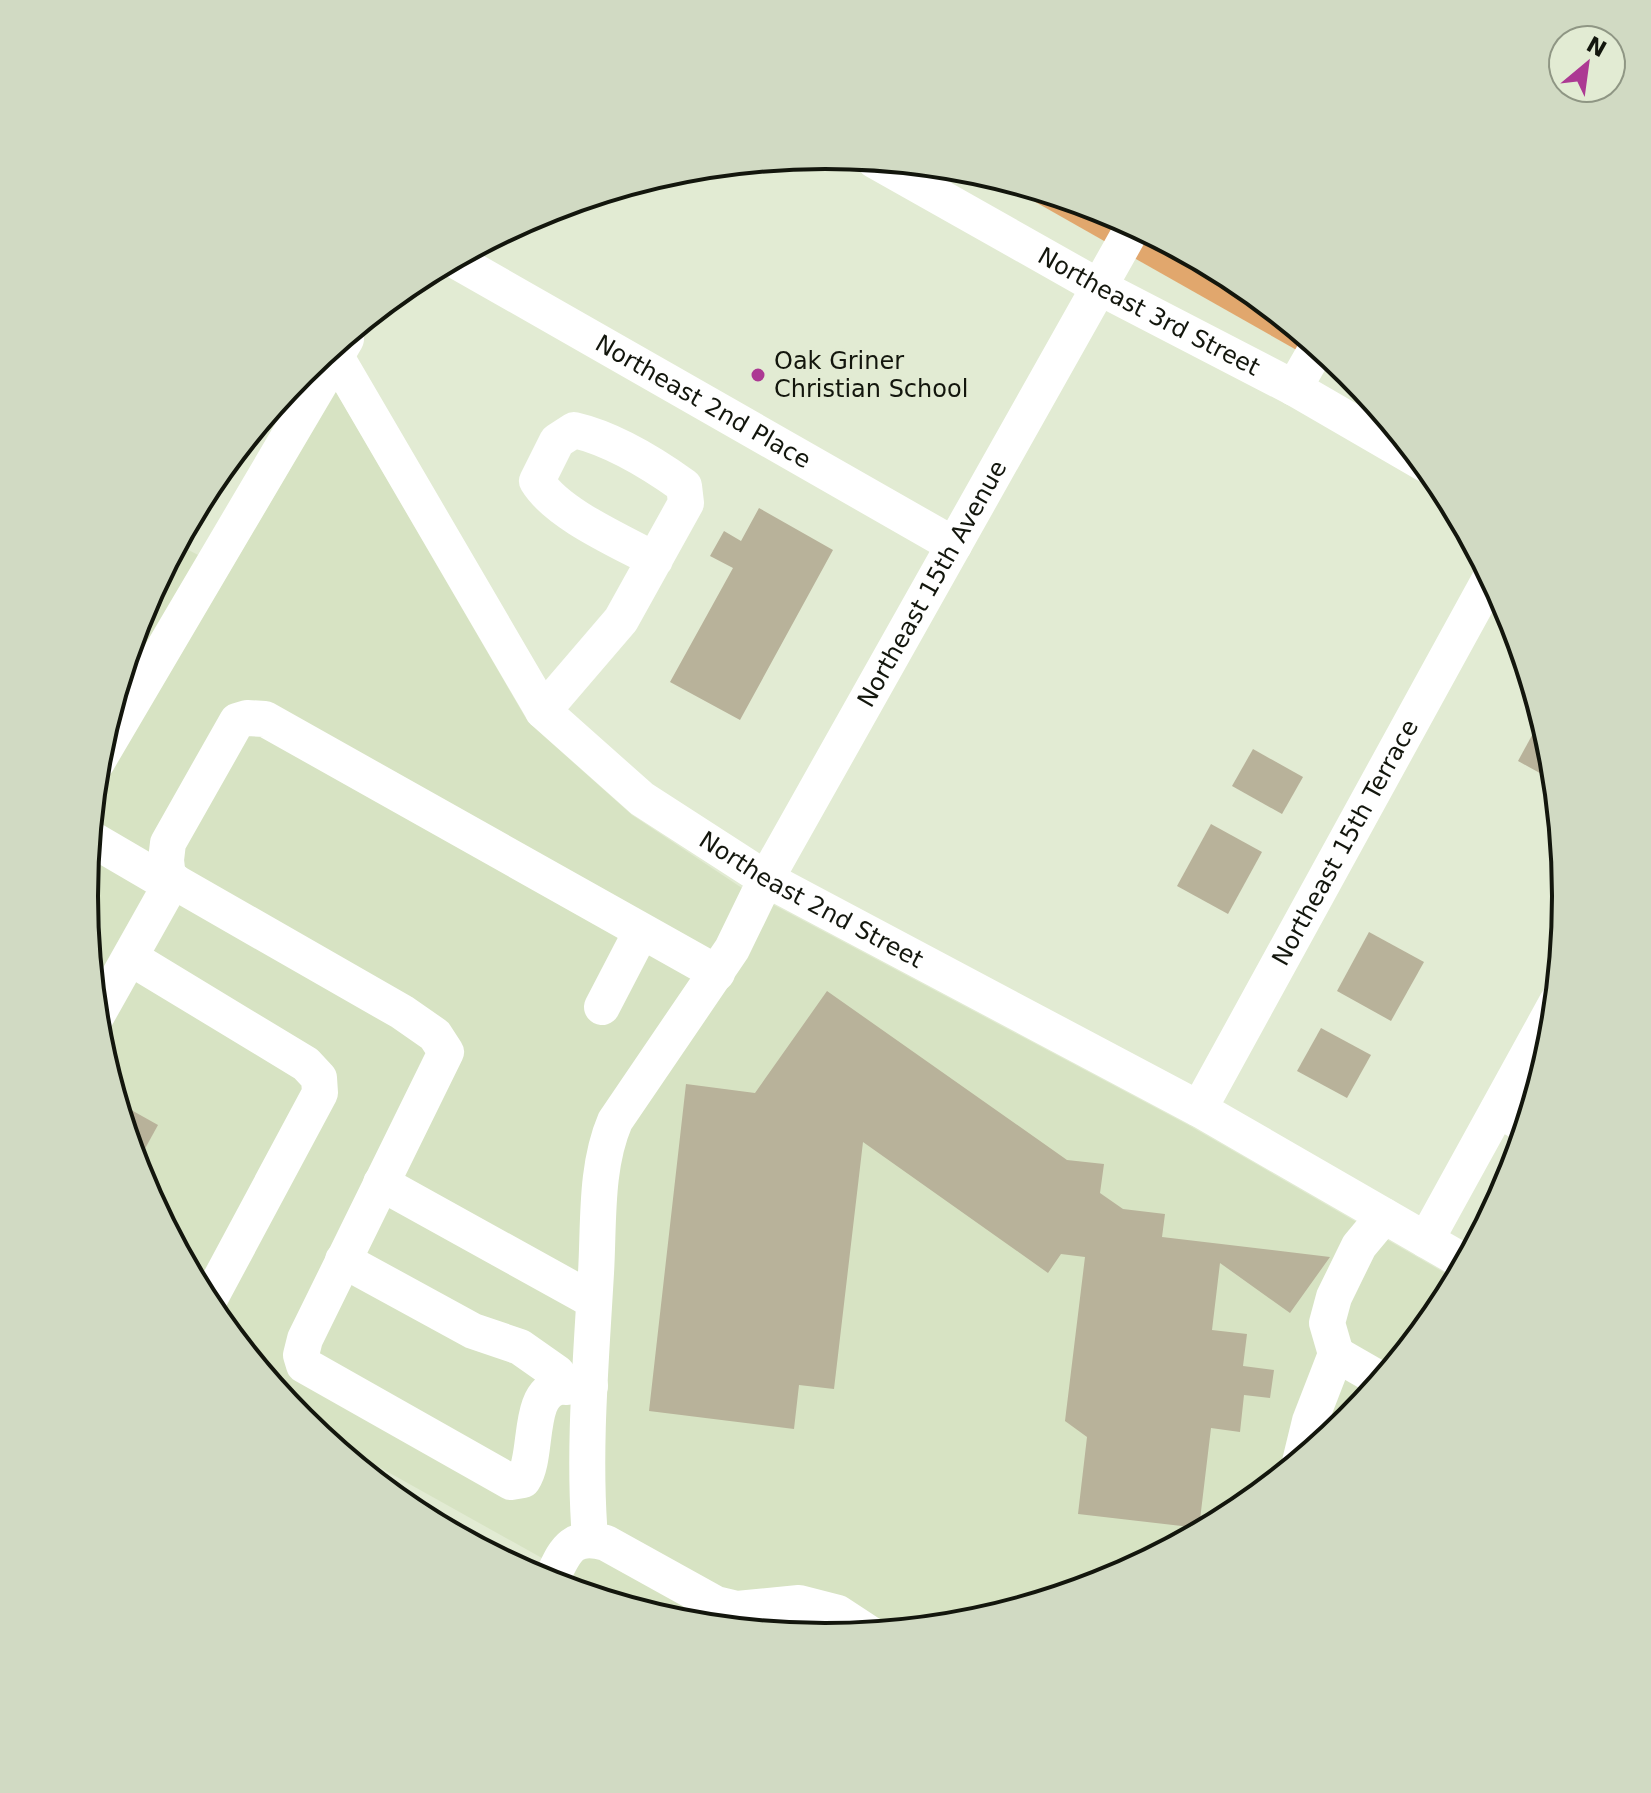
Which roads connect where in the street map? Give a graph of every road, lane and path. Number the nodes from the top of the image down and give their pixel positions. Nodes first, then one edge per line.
1 (897, 173) edge
2 (1128, 235) edge
3 (464, 265) edge
4 (1099, 287) junction
5 (343, 353) edge
6 (1312, 356) edge
7 (326, 368) edge
8 (1294, 388) junction
9 (1398, 449) edge
10 (954, 545) junction
11 (655, 560) dead end
12 (1484, 589) edge
13 (543, 711) junction
14 (119, 724) edge
15 (100, 844) edge
16 (766, 879) junction
17 (173, 880) junction
18 (641, 932) junction
19 (131, 958) junction
20 (717, 973) junction
21 (106, 1001) edge
22 (602, 1007) dead end
23 (1532, 1068) edge
24 (1199, 1109) junction
25 (1512, 1118) edge
26 (381, 1183) junction
27 (1384, 1216) junction
28 (1426, 1240) junction
29 (1457, 1258) edge
30 (343, 1260) junction
31 (214, 1290) edge
32 (594, 1301) junction
33 (1336, 1354) junction
34 (1373, 1375) edge
35 (579, 1387) junction
36 (1305, 1443) edge
37 (590, 1538) junction
38 (555, 1572) edge
39 (853, 1623) edge

1 - 4 street, Northeast 3rd Street
2 - 4 street, Northeast 15th Avenue
3 - 10 street, Northeast 2nd Place
4 - 8 street, Northeast 3rd Street
4 - 10 street, Northeast 15th Avenue
5 - 13 street, Northeast 2nd Street
6 - 8 street
7 - 14 street
8 - 9 street, Northeast 3rd Street
10 - 16 street, Northeast 15th Avenue
11 - 13 street
12 - 24 street, Northeast 15th Terrace
13 - 16 street, Northeast 2nd Street
15 - 17 street
16 - 20 street, Northeast 15th Avenue
16 - 24 street, Northeast 2nd Street
17 - 18 street
17 - 19 street
17 - 26 street
18 - 20 street
18 - 22 street
19 - 21 street
19 - 31 street
20 - 32 street, Northeast 15th Avenue
23 - 25 street
24 - 27 street, Northeast 2nd Street
25 - 28 street
26 - 30 street
26 - 32 street
27 - 28 street, Northeast 2nd Street
27 - 33 street
28 - 29 street, Northeast 2nd Street
30 - 35 street
30 - 35 street
32 - 35 street, Northeast 15th Avenue
33 - 34 street
33 - 36 street
35 - 37 street, Northeast 15th Avenue
37 - 38 street
37 - 39 street

